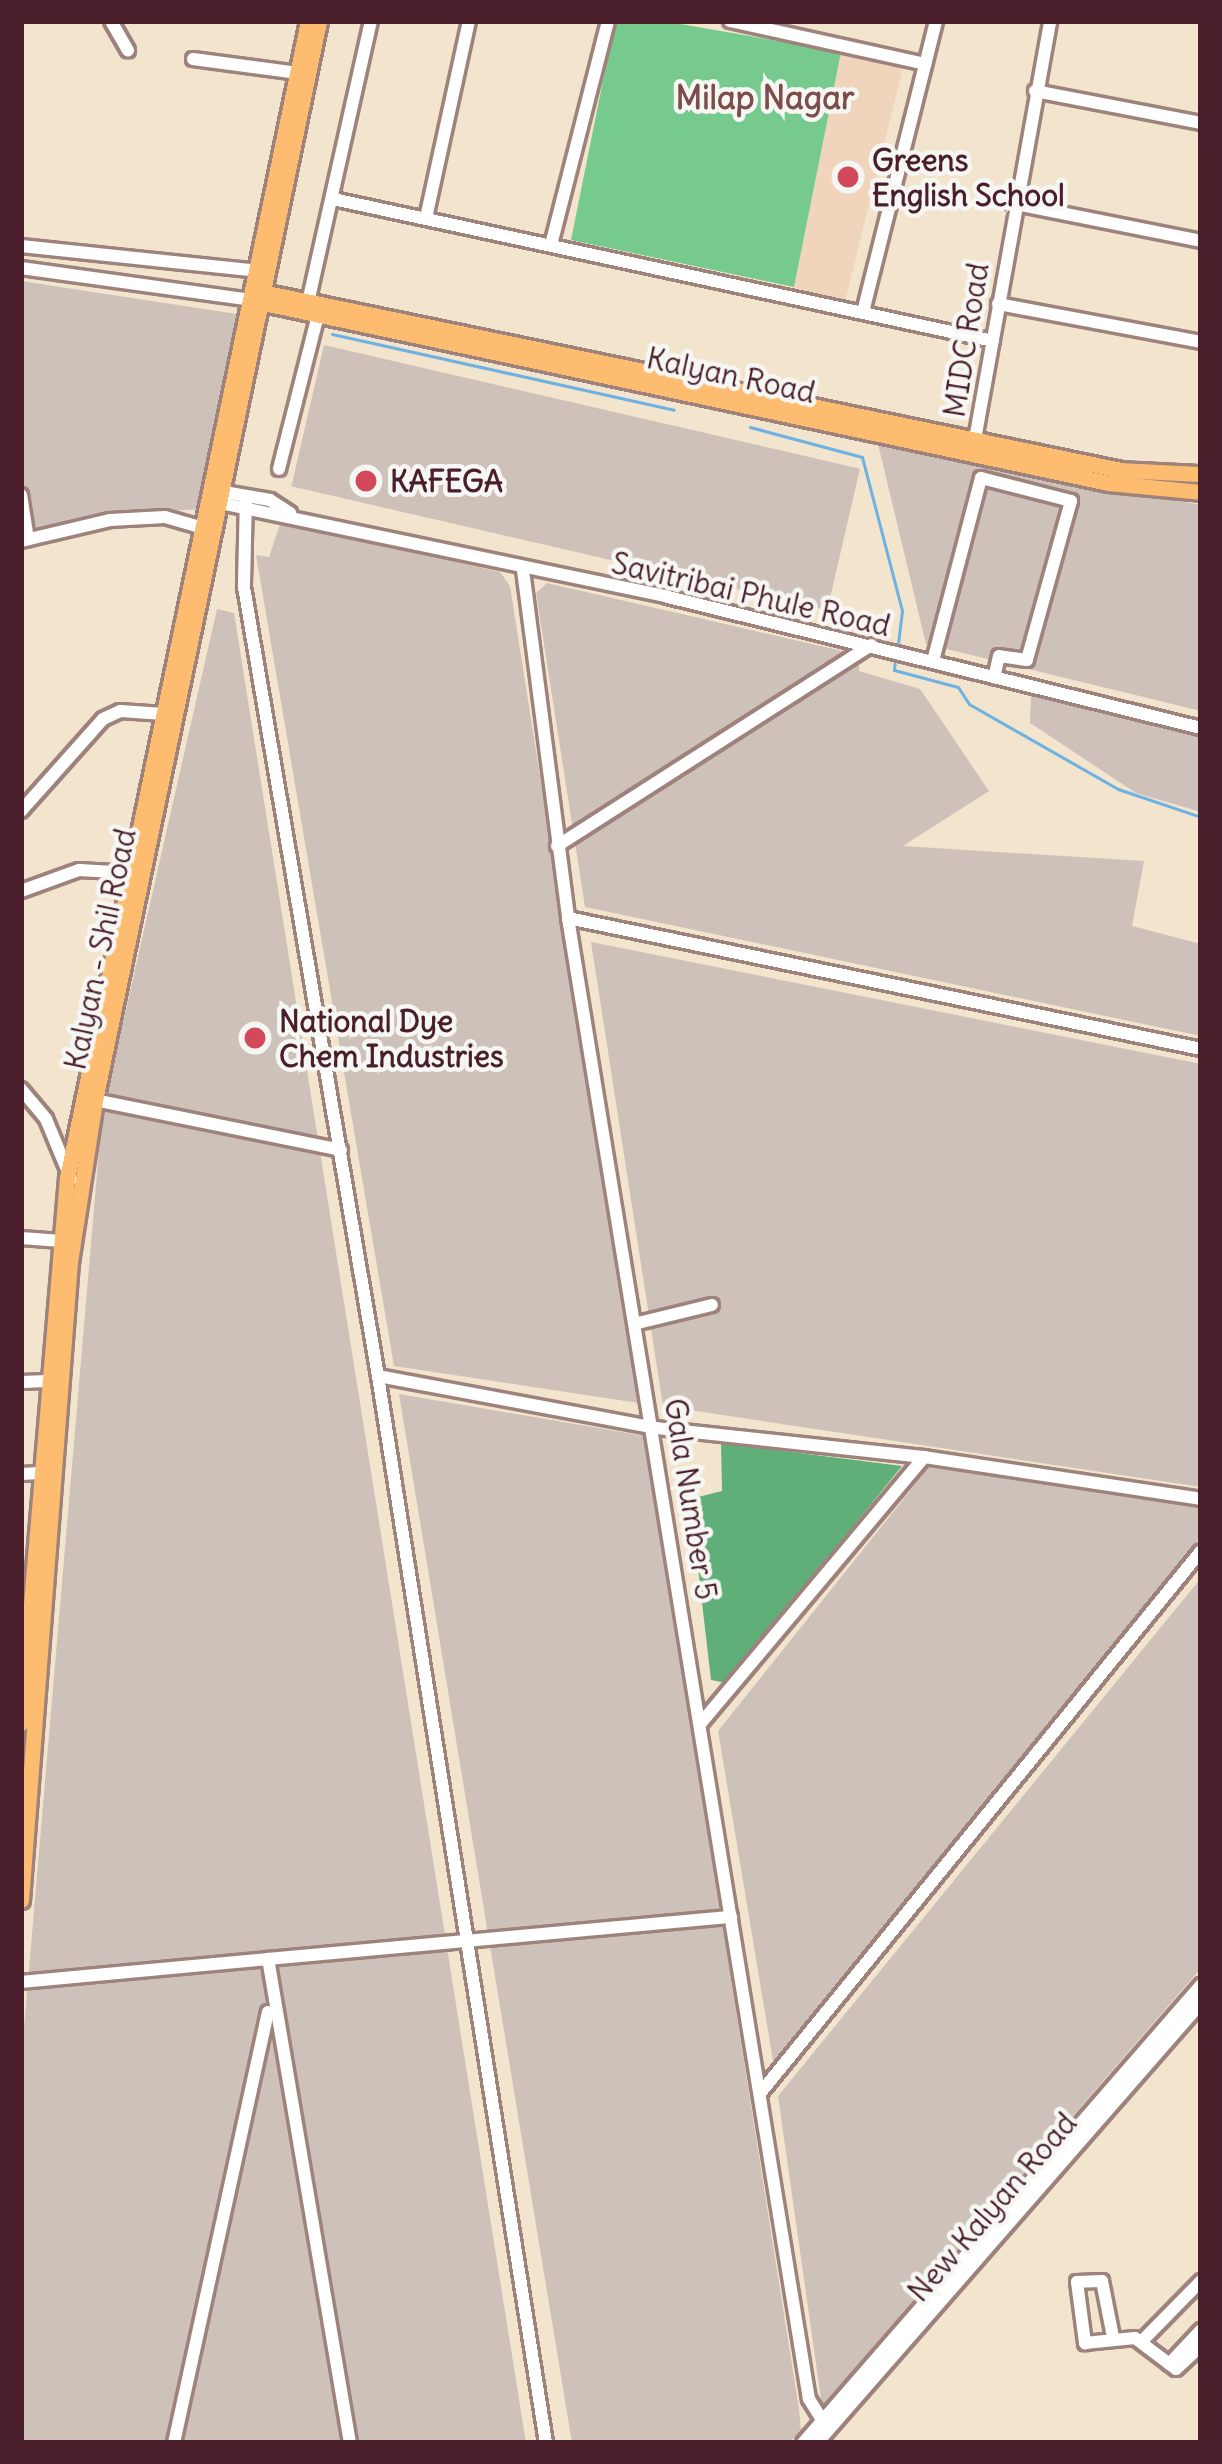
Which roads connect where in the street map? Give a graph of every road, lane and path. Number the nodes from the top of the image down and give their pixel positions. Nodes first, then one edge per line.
1 (111, 21) edge
2 (308, 21) edge
3 (319, 21) edge
4 (371, 21) edge
5 (470, 21) edge
6 (608, 21) edge
7 (730, 21) edge
8 (936, 21) edge
9 (1050, 21) edge
10 (128, 50) dead end
11 (193, 59) dead end
12 (925, 64) junction
13 (298, 73) junction
14 (1035, 92) junction
15 (1200, 120) edge
16 (334, 199) junction
17 (1011, 203) junction
18 (426, 218) junction
19 (1201, 241) edge
20 (551, 245) junction
21 (21, 246) edge
22 (120, 258) junction
23 (21, 268) edge
24 (229, 271) junction
25 (257, 271) junction
26 (118, 280) junction
27 (226, 293) junction
28 (259, 297) junction
29 (998, 304) junction
30 (313, 308) junction
31 (863, 313) junction
32 (992, 340) junction
33 (1201, 342) edge
34 (974, 446) junction
35 (279, 469) dead end
36 (1079, 469) junction
37 (1201, 473) edge
38 (1201, 492) edge
39 (21, 496) edge
40 (215, 496) junction
41 (246, 503) junction
42 (202, 528) junction
43 (25, 540) edge
44 (523, 570) junction
45 (872, 645) junction
46 (932, 661) junction
47 (994, 677) junction
48 (164, 714) junction
49 (1201, 728) edge
50 (22, 804) edge
51 (149, 818) junction
52 (557, 846) junction
53 (130, 873) junction
54 (21, 891) edge
55 (568, 918) junction
56 (1201, 1049) edge
57 (21, 1089) edge
58 (95, 1100) junction
59 (340, 1150) junction
60 (75, 1180) junction
61 (21, 1238) edge
62 (61, 1241) junction
63 (712, 1305) dead end
64 (638, 1324) junction
65 (379, 1376) junction
66 (47, 1381) junction
67 (21, 1382) edge
68 (656, 1428) junction
69 (924, 1457) junction
70 (40, 1473) junction
71 (21, 1474) edge
72 (1201, 1499) edge
73 (1201, 1551) edge
74 (27, 1584) edge
75 (701, 1723) junction
76 (25, 1728) edge
77 (21, 1900) edge
78 (731, 1917) junction
79 (465, 1939) junction
80 (268, 1958) junction
81 (21, 1982) edge
82 (1201, 1985) edge
83 (1201, 2002) edge
84 (270, 2005) junction
85 (762, 2091) junction
86 (1096, 2116) junction
87 (1201, 2281) edge
88 (1201, 2330) edge
89 (1113, 2337) junction
90 (1142, 2341) junction
91 (1201, 2346) edge
92 (1169, 2365) junction
93 (824, 2425) junction
94 (174, 2443) edge
95 (350, 2443) edge
96 (545, 2443) edge
97 (803, 2443) edge
98 (817, 2443) edge

1 - 10 street
2 - 13 main road, Kalyan - Shil Road
3 - 28 main road, Kalyan - Shil Road
4 - 16 street
5 - 18 street
6 - 20 street
7 - 12 street
8 - 12 street
9 - 14 street, MIDC Road
11 - 13 street
12 - 31 street
13 - 25 main road, Kalyan - Shil Road
14 - 15 street
14 - 17 street, MIDC Road
16 - 18 street
16 - 30 street
17 - 19 street
17 - 29 street, MIDC Road
18 - 20 street
20 - 31 street
21 - 22 street
22 - 24 street
22 - 26 street
23 - 26 street
24 - 25 street
24 - 27 street
24 - 28 street
25 - 28 main road, Kalyan - Shil Road
26 - 27 street
27 - 28 street
28 - 30 main road, Kalyan Road
28 - 40 main road, Kalyan - Shil Road
29 - 32 street, MIDC Road
29 - 33 street
30 - 34 main road, Kalyan Road
30 - 35 street
31 - 32 street
32 - 34 street, MIDC Road
34 - 36 main road, Kalyan Road
36 - 37 main road, Kalyan Road
36 - 38 main road, Kalyan Road
39 - 43 street
40 - 41 street, Savitribai Phule Road
40 - 42 main road, Kalyan - Shil Road
40 - 51 main road, Kalyan - Shil Road
41 - 44 street, Savitribai Phule Road
41 - 59 street
42 - 43 street
42 - 48 main road, Kalyan - Shil Road
44 - 45 street, Savitribai Phule Road
44 - 52 street, Gala Number 5
45 - 46 street, Savitribai Phule Road
45 - 52 street
46 - 47 street, Savitribai Phule Road
46 - 47 street
47 - 49 street, Savitribai Phule Road
48 - 50 street
48 - 51 main road, Kalyan - Shil Road
51 - 53 main road, Kalyan - Shil Road
51 - 58 main road, Kalyan - Shil Road
52 - 55 street, Gala Number 5
53 - 54 street
53 - 60 main road, Kalyan - Shil Road
55 - 56 street
55 - 64 street, Gala Number 5
57 - 60 street
58 - 59 street
58 - 60 main road, Kalyan - Shil Road
59 - 65 street
60 - 62 main road, Kalyan - Shil Road
60 - 76 main road, Kalyan - Shil Road
61 - 62 street
62 - 66 main road, Kalyan - Shil Road
63 - 64 street
64 - 68 street, Gala Number 5
65 - 68 street
65 - 79 street
66 - 67 street
66 - 70 main road, Kalyan - Shil Road
68 - 69 street
68 - 75 street, Gala Number 5
69 - 72 street
69 - 75 street
70 - 71 street
70 - 74 main road, Kalyan - Shil Road
73 - 85 street
74 - 76 main road, Kalyan - Shil Road
75 - 78 street, Gala Number 5
76 - 77 main road, Kalyan - Shil Road
78 - 79 street
78 - 85 street, Gala Number 5
79 - 80 street
79 - 96 street
80 - 81 street
80 - 84 street
82 - 86 street
83 - 86 street, New Kalyan Road
84 - 94 street
84 - 95 street
85 - 93 street, Gala Number 5
86 - 93 street, New Kalyan Road
87 - 90 street
88 - 92 street
89 - 89 street
89 - 90 street
90 - 92 street
91 - 92 street
93 - 97 street
93 - 98 street, New Kalyan Road

